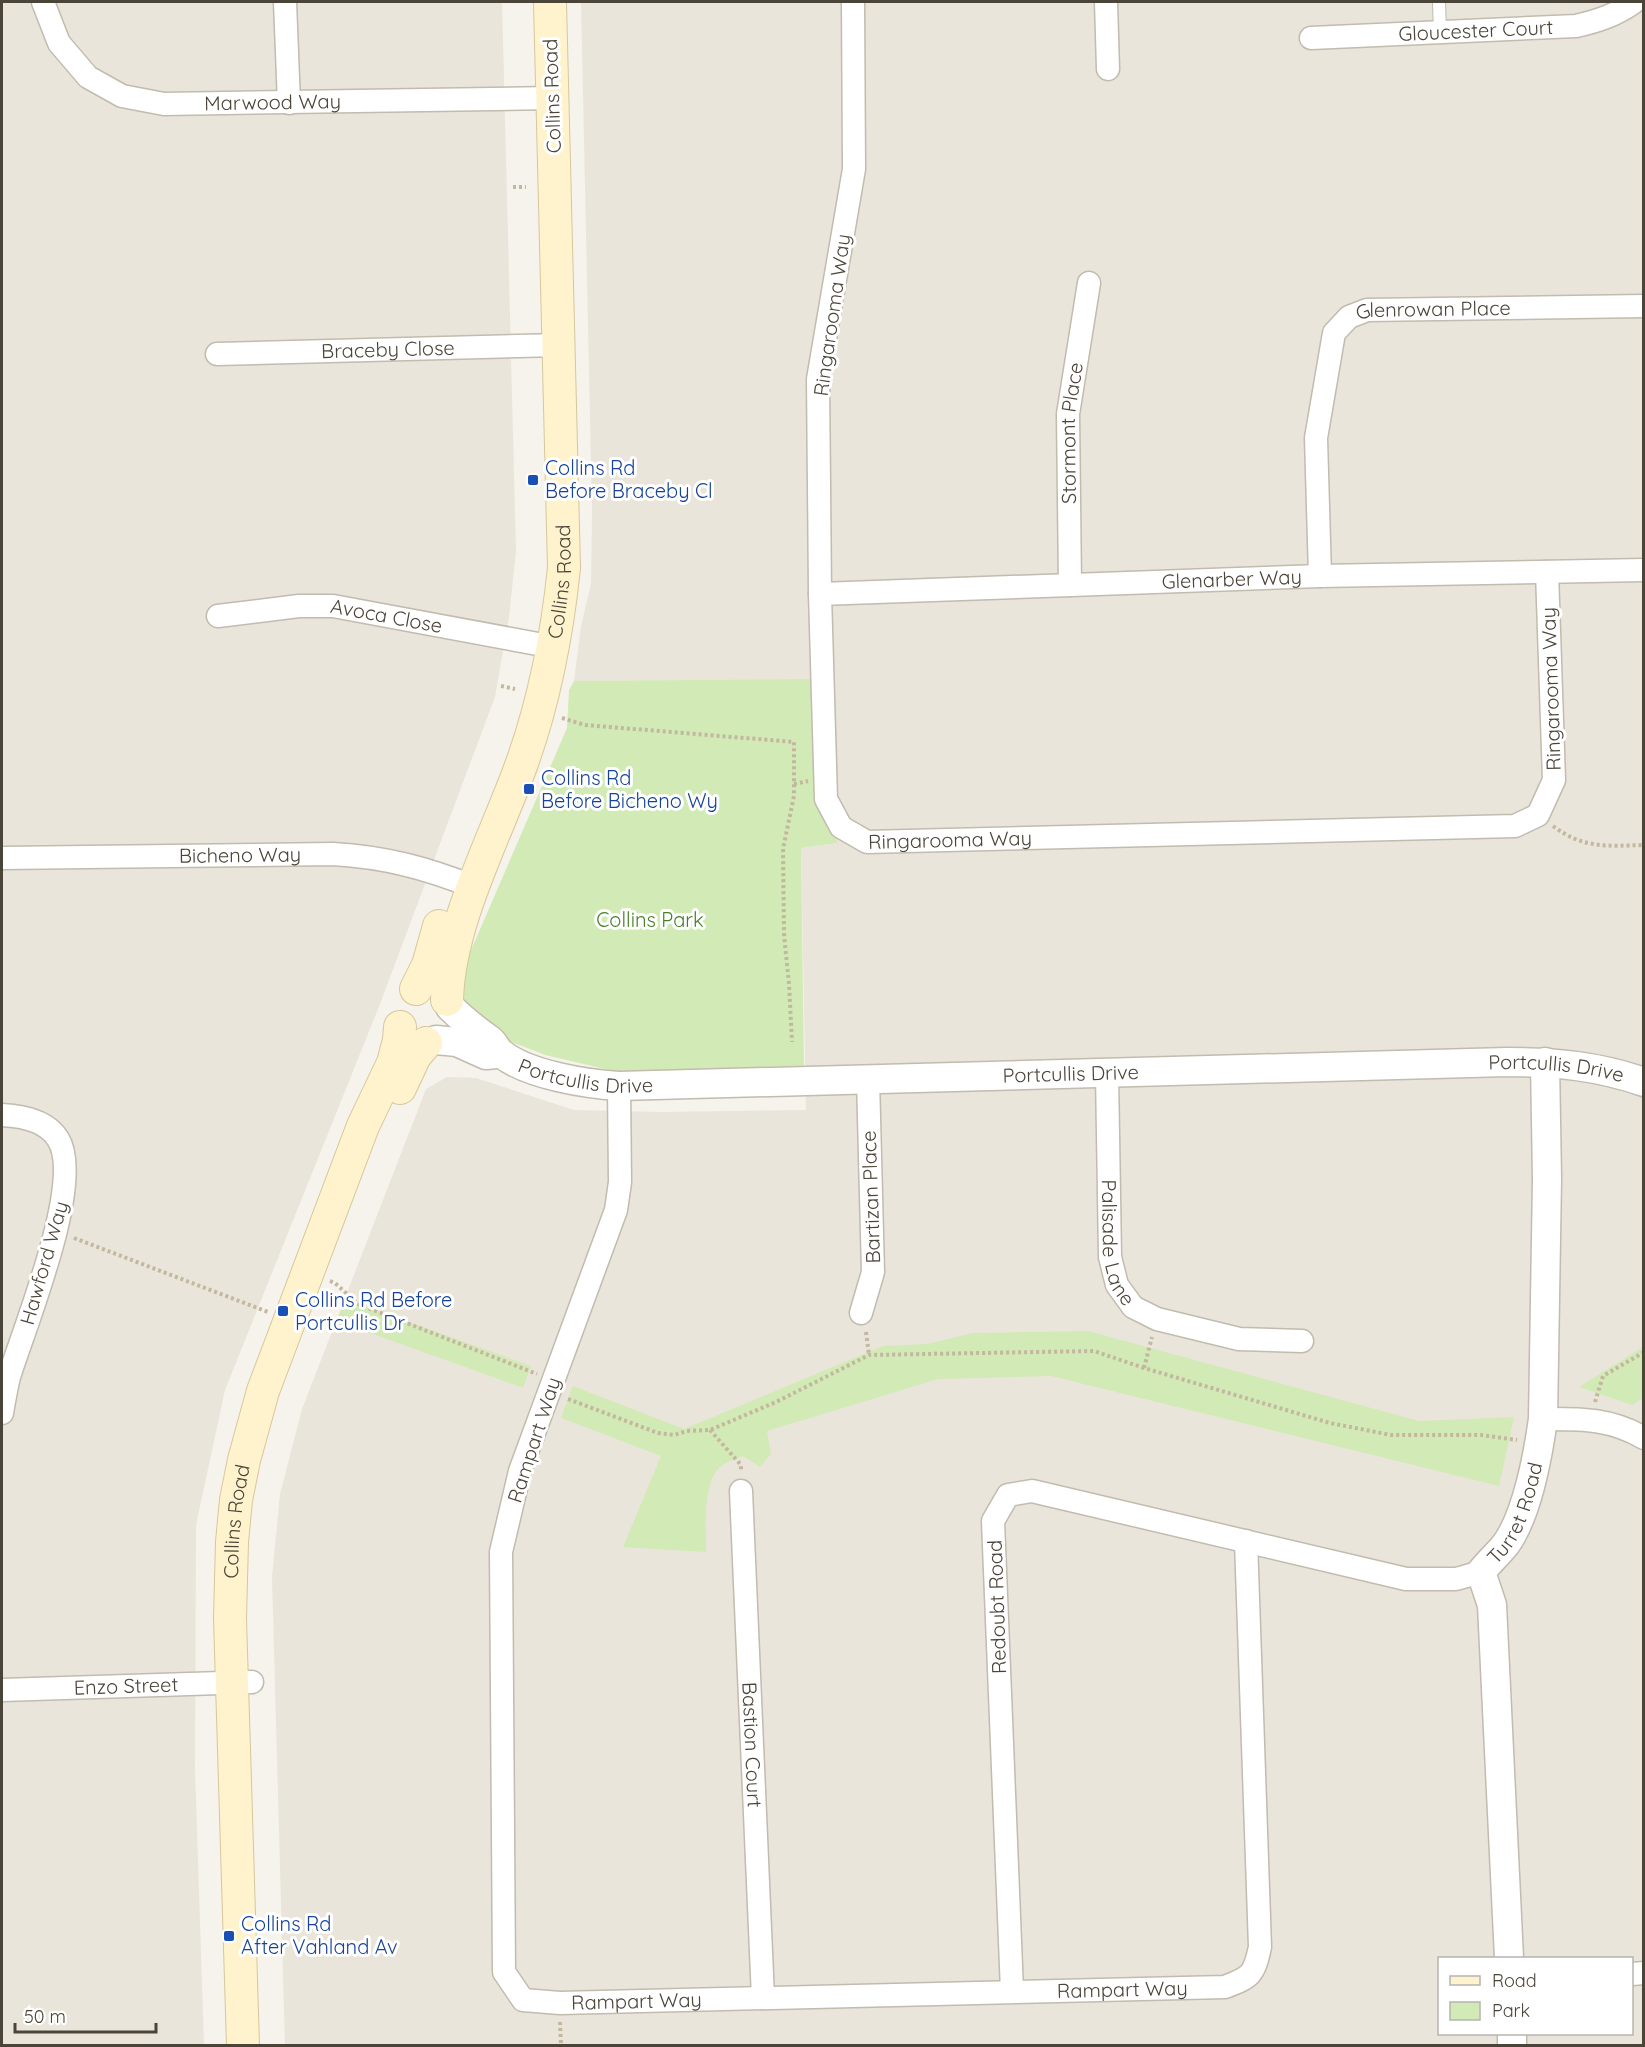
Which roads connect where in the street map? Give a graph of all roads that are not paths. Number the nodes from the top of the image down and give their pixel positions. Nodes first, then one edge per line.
1 (43, 2) edge
2 (285, 2) edge
3 (530, 2) edge
4 (550, 2) edge
5 (853, 2) edge
6 (1106, 2) edge
7 (1439, 2) edge
8 (1634, 2) edge
9 (1611, 8) edge
10 (1440, 32) junction
11 (1311, 38) dead end
12 (1108, 69) dead end
13 (543, 99) junction
14 (289, 102) junction
15 (1089, 283) dead end
16 (1644, 306) edge
17 (550, 346) junction
18 (217, 354) dead end
19 (1644, 570) edge
20 (1547, 572) junction
21 (1320, 576) junction
22 (1070, 585) junction
23 (820, 594) junction
24 (218, 616) dead end
25 (544, 645) junction
26 (2, 858) edge
27 (465, 884) junction
28 (416, 989) junction
29 (448, 1004) junction
30 (420, 1036) junction
31 (501, 1054) junction
32 (1545, 1062) junction
33 (1107, 1073) junction
34 (867, 1079) junction
35 (1644, 1082) edge
36 (619, 1086) junction
37 (2, 1115) edge
38 (861, 1313) dead end
39 (1302, 1341) dead end
40 (5, 1378) edge
41 (2, 1413) edge
42 (1542, 1431) junction
43 (1644, 1438) edge
44 (741, 1491) road end
45 (1246, 1541) junction
46 (1481, 1572) junction
47 (242, 1682) junction
48 (2, 1690) edge
49 (1509, 1957) edge
50 (1012, 1992) junction
51 (763, 1998) junction
52 (243, 2046) edge
53 (263, 2046) edge

1 - 14 street, Marwood Way
2 - 14 street
3 - 13 main road, Collins Road
4 - 13 main road, Collins Road
5 - 23 street, Ringarooma Way
6 - 12 street
7 - 10 lane
8 - 9 street, Gloucester Court
9 - 10 street, Gloucester Court
10 - 11 street, Gloucester Court
13 - 14 street, Marwood Way
13 - 17 main road, Collins Road
15 - 22 street, Stormont Place
16 - 21 street, Glenrowan Place
17 - 18 street, Braceby Close
17 - 25 main road, Collins Road
19 - 20 street, Glenarber Way
20 - 21 street, Glenarber Way
20 - 23 street, Ringarooma Way
21 - 22 street, Glenarber Way
22 - 23 street, Glenarber Way
24 - 25 street, Avoca Close
25 - 27 main road, Collins Road
26 - 27 street, Bicheno Way
27 - 28 main road, Collins Road
27 - 29 main road, Collins Road
28 - 29 main road
28 - 30 main road, Collins Road
29 - 30 main road, Collins Road
29 - 31 street, Portcullis Drive
30 - 31 street, Portcullis Drive
30 - 47 main road, Collins Road
31 - 36 street, Portcullis Drive
32 - 33 street, Portcullis Drive
32 - 35 street, Portcullis Drive
32 - 42 street, Turret Road
33 - 34 street, Portcullis Drive
33 - 39 street, Palisade Lane
34 - 36 street, Portcullis Drive
34 - 38 street, Bartizan Place
36 - 51 street, Rampart Way
37 - 40 street, Hawford Way
40 - 41 street, Hawford Way
42 - 43 street
42 - 46 street, Turret Road
44 - 51 street, Bastion Court
45 - 46 street, Redoubt Road
45 - 50 street, Rampart Way
45 - 50 street, Redoubt Road
46 - 49 street, Turret Road
47 - 48 street, Enzo Street
47 - 52 main road, Collins Road
47 - 53 main road, Collins Road
50 - 51 street, Rampart Way

